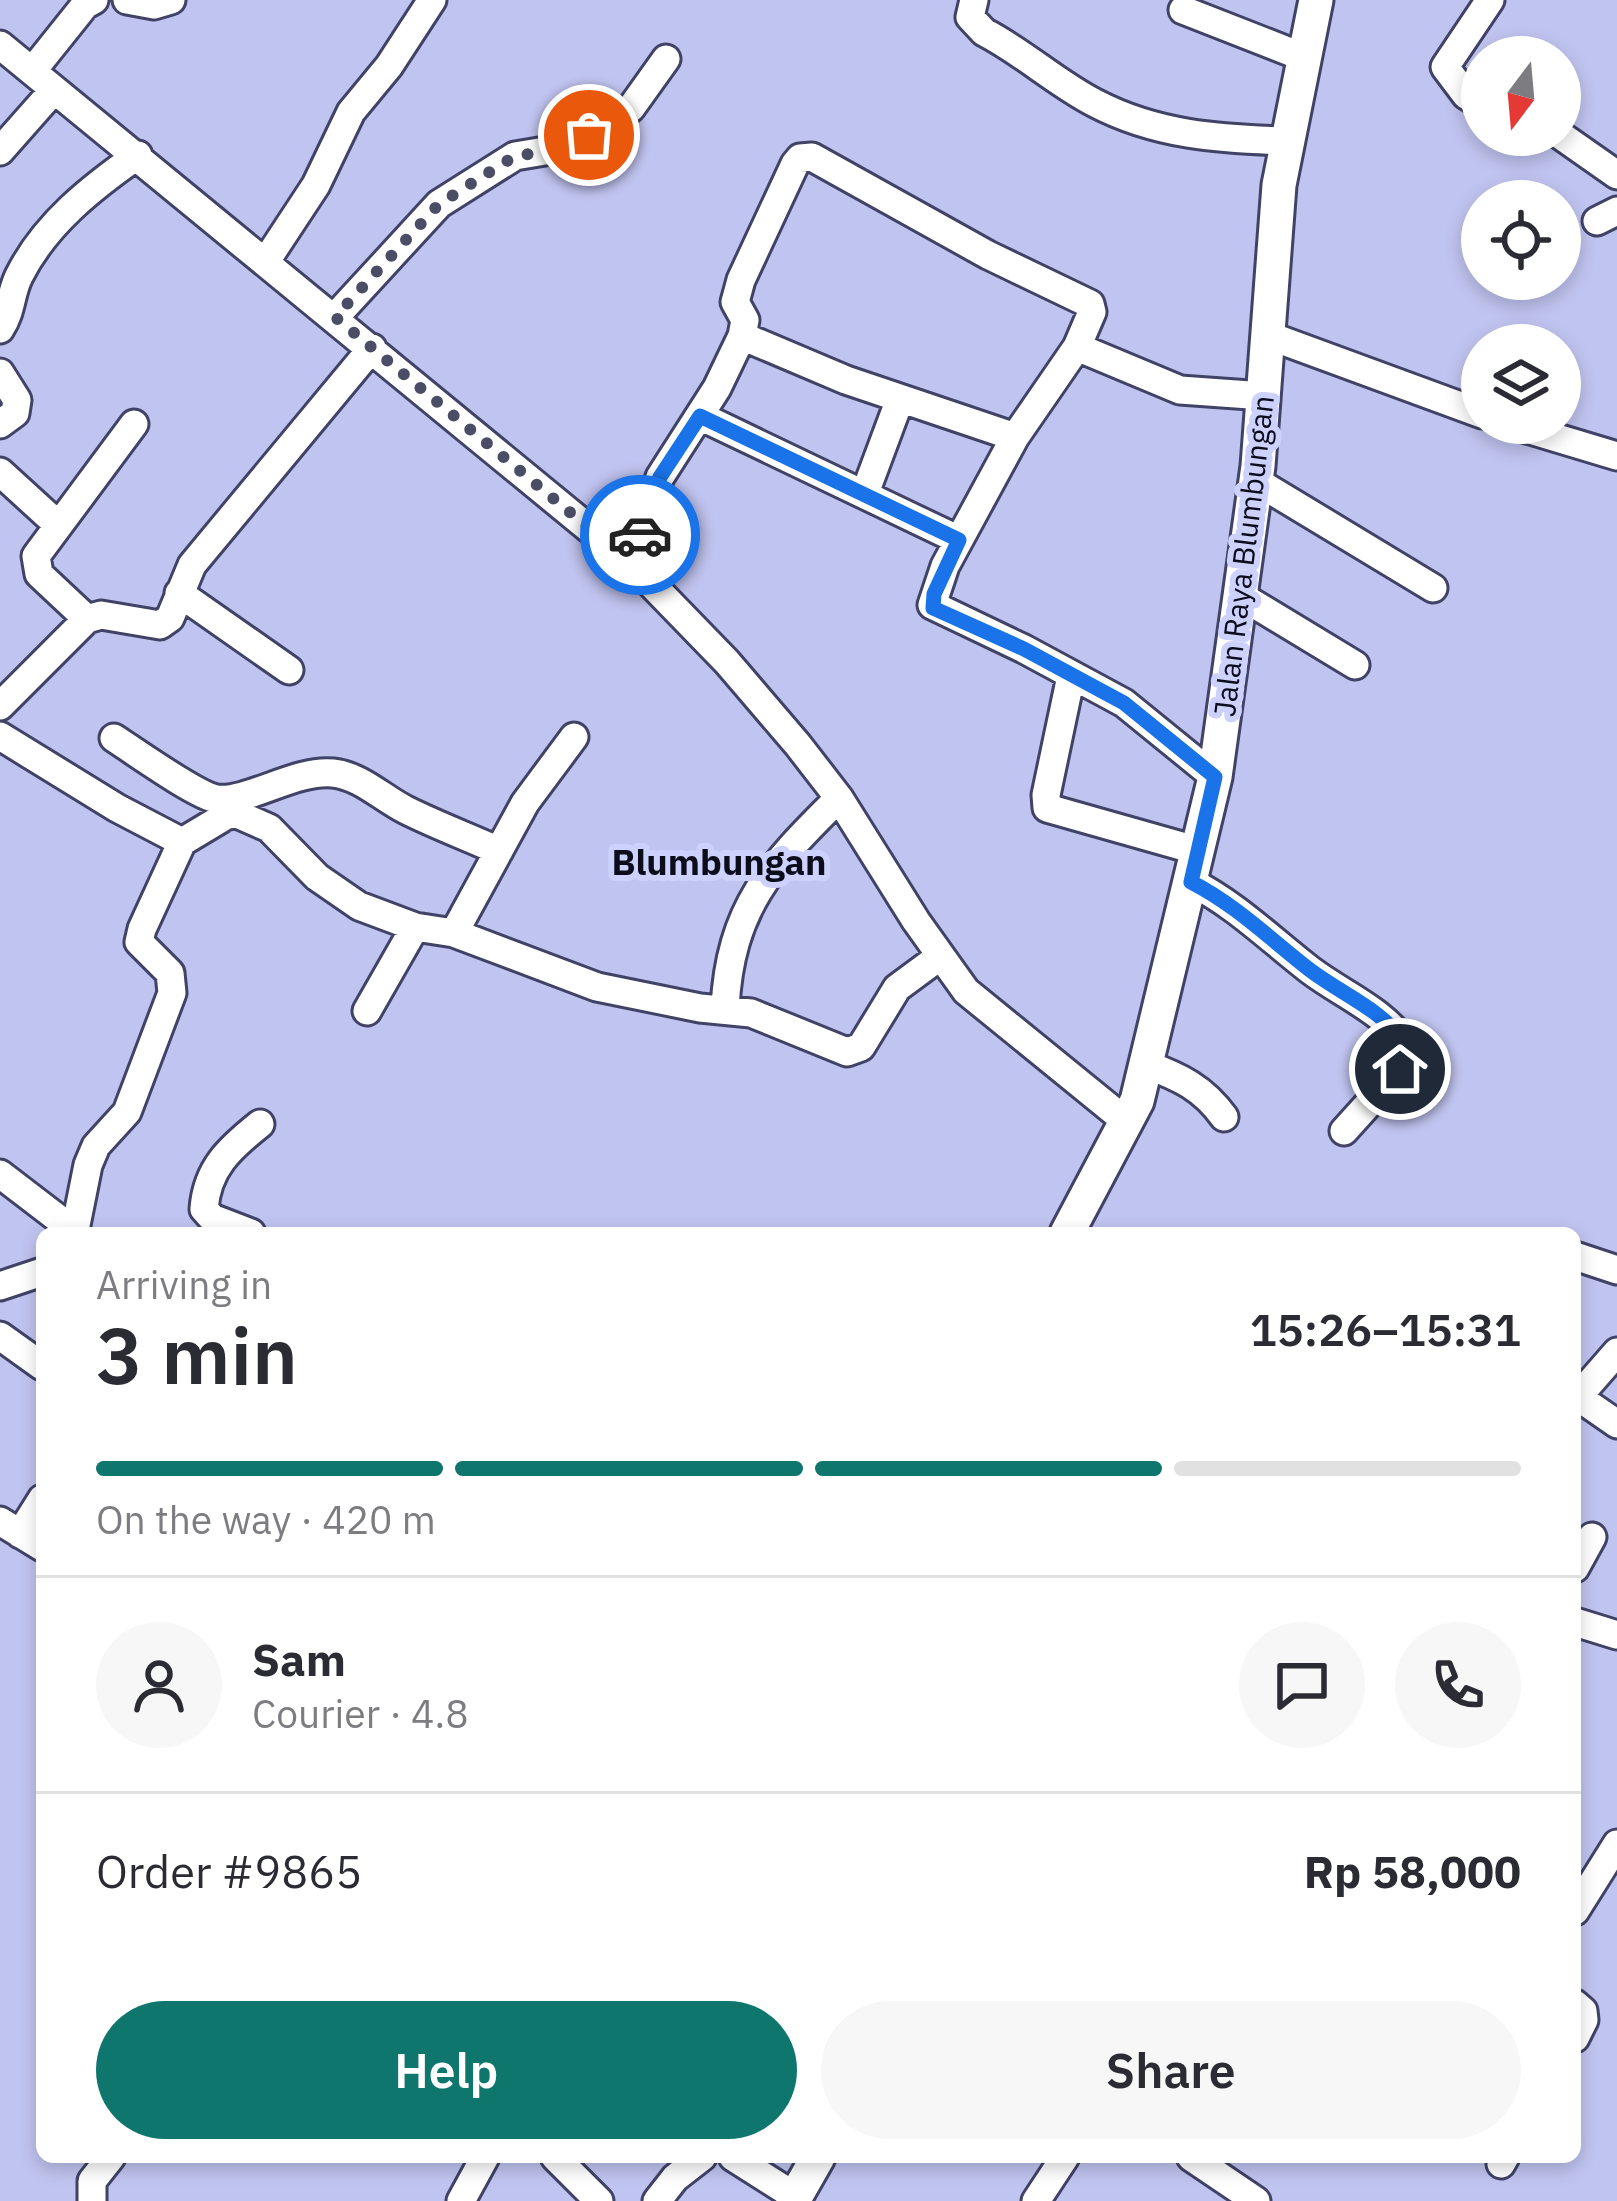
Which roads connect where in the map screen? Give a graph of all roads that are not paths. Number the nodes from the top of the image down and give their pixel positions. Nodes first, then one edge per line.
1 (94, 0) edge
2 (127, 0) edge
3 (171, 0) edge
4 (432, 0) edge
5 (974, 0) edge
6 (1316, 0) edge
7 (1490, 0) edge
8 (1183, 10) dead end
9 (1465, 36) edge
10 (1461, 42) edge
11 (0, 45) edge
12 (1303, 58) junction
13 (666, 59) dead end
14 (43, 81) junction
15 (1461, 89) edge
16 (1287, 141) junction
17 (1581, 150) edge
18 (0, 151) edge
19 (138, 154) junction
20 (1617, 175) edge
21 (266, 261) junction
22 (335, 317) junction
23 (0, 329) edge
24 (1267, 335) junction
25 (742, 336) junction
26 (1077, 346) junction
27 (372, 348) junction
28 (0, 373) edge
29 (1264, 396) junction
30 (900, 399) junction
31 (1461, 406) edge
32 (700, 416) junction
33 (0, 424) edge
34 (134, 424) dead end
35 (1015, 437) junction
36 (1577, 444) edge
37 (1617, 456) edge
38 (0, 472) edge
39 (1256, 481) junction
40 (865, 493) junction
41 (57, 524) junction
42 (959, 540) junction
43 (631, 563) junction
44 (1432, 588) dead end
45 (179, 593) junction
46 (1241, 596) junction
47 (87, 619) junction
48 (1355, 665) dead end
49 (289, 670) dead end
50 (1071, 676) junction
51 (0, 706) edge
52 (0, 736) edge
53 (574, 737) dead end
54 (114, 738) dead end
55 (1215, 777) junction
56 (839, 798) junction
57 (182, 842) junction
58 (499, 851) junction
59 (1195, 866) junction
60 (415, 927) junction
61 (454, 933) junction
62 (939, 956) junction
63 (724, 1008) junction
64 (367, 1011) dead end
65 (1147, 1065) junction
66 (1224, 1117) dead end
67 (1127, 1122) junction
68 (260, 1124) dead end
69 (1344, 1131) dead end
70 (0, 1174) edge
71 (69, 1227) edge
72 (77, 1227) edge
73 (235, 1227) edge
74 (1070, 1227) edge
75 (1581, 1258) edge
76 (1617, 1270) edge
77 (36, 1274) edge
78 (0, 1286) edge
79 (0, 1336) edge
80 (1617, 1352) edge
81 (36, 1362) edge
82 (1581, 1386) edge
83 (1581, 1388) edge
84 (1617, 1424) edge
85 (1592, 1537) dead end
86 (1581, 1557) edge
87 (1581, 1624) edge
88 (1617, 1634) edge
89 (1617, 1844) edge
90 (1581, 1901) edge
91 (107, 2163) edge
92 (482, 2163) edge
93 (561, 2163) edge
94 (694, 2163) edge
95 (742, 2163) edge
96 (815, 2163) edge
97 (1061, 2163) edge
98 (1200, 2163) edge
99 (795, 2199) edge
100 (92, 2201) edge
101 (461, 2201) edge
102 (599, 2201) edge
103 (657, 2201) edge
104 (1036, 2201) edge
105 (1256, 2201) edge

1 - 14 street
2 - 3 street
4 - 21 street
5 - 16 street
6 - 12 main road, Jalan Raya Blumbungan
7 - 9 street
8 - 12 street
10 - 15 street
11 - 14 street
12 - 16 main road, Jalan Raya Blumbungan
13 - 22 street
14 - 18 street
14 - 19 street
16 - 24 main road, Jalan Raya Blumbungan
17 - 20 street
19 - 21 street
19 - 23 street
21 - 22 street
22 - 27 street
24 - 29 main road, Jalan Raya Blumbungan
24 - 31 street
25 - 26 street
25 - 30 street
25 - 32 street
26 - 29 street
26 - 35 street
27 - 43 street
27 - 45 street
28 - 33 street
29 - 39 main road, Jalan Raya Blumbungan
30 - 35 street
30 - 40 street
32 - 40 street
32 - 43 street
34 - 41 street
35 - 42 street
36 - 37 street
38 - 41 street
39 - 44 street
39 - 46 main road, Jalan Raya Blumbungan
40 - 42 street
41 - 47 street
42 - 50 street
43 - 56 street
45 - 47 street
45 - 49 street
46 - 48 street
46 - 55 main road, Jalan Raya Blumbungan
47 - 51 street
50 - 55 street
50 - 59 street
52 - 57 street
53 - 58 street
54 - 58 street
55 - 59 main road, Jalan Raya Blumbungan
56 - 62 street
56 - 63 street
57 - 60 street
57 - 72 street
58 - 61 street
59 - 65 main road, Jalan Raya Blumbungan
59 - 69 street
60 - 61 street
60 - 64 street
61 - 63 street
62 - 63 street
62 - 67 street
65 - 66 street
65 - 67 main road, Jalan Raya Blumbungan
67 - 74 main road, Jalan Raya Blumbungan
68 - 73 street
70 - 71 street
75 - 76 street
77 - 78 street
79 - 81 street
80 - 82 street
83 - 84 street
85 - 86 street
87 - 88 street
89 - 90 street
91 - 100 street
92 - 101 street
93 - 102 street
94 - 103 street
95 - 99 street
96 - 99 main road
97 - 104 street
98 - 105 street

